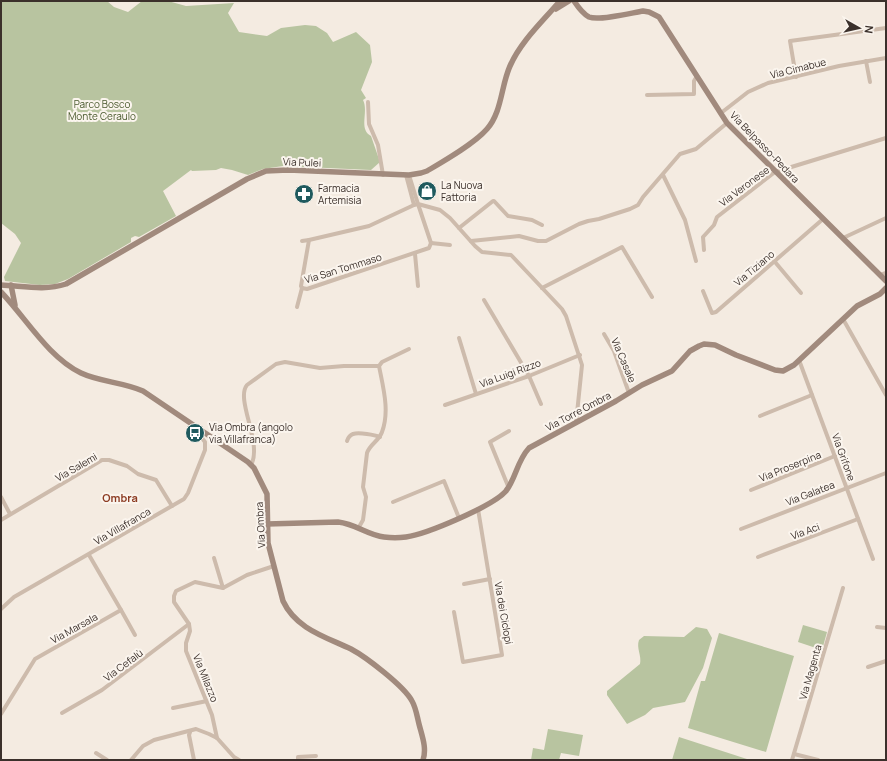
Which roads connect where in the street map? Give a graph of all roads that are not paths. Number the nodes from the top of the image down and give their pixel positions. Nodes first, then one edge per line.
1 (560, 1) edge
2 (571, 2) edge
3 (548, 15) junction
4 (886, 28) edge
5 (886, 58) edge
6 (866, 61) junction
7 (697, 76) junction
8 (796, 77) junction
9 (870, 82) dead end
10 (647, 95) dead end
11 (368, 102) dead end
12 (721, 114) junction
13 (727, 123) junction
14 (886, 138) edge
15 (775, 172) junction
16 (383, 174) junction
17 (663, 174) junction
18 (407, 175) junction
19 (416, 204) junction
20 (886, 218) edge
21 (823, 219) junction
22 (542, 225) dead end
23 (459, 228) junction
24 (843, 238) junction
25 (309, 240) junction
26 (302, 241) dead end
27 (471, 242) junction
28 (431, 243) junction
29 (450, 245) dead end
30 (704, 250) dead end
31 (415, 254) junction
32 (696, 261) dead end
33 (775, 262) junction
34 (886, 273) edge
35 (880, 275) junction
36 (886, 281) edge
37 (1, 285) edge
38 (11, 285) junction
39 (418, 286) dead end
40 (24, 287) junction
41 (302, 288) junction
42 (542, 288) junction
43 (886, 288) edge
44 (703, 291) dead end
45 (1, 292) edge
46 (801, 293) dead end
47 (652, 297) dead end
48 (11, 298) junction
49 (484, 300) dead end
50 (297, 307) dead end
51 (843, 319) junction
52 (604, 334) dead end
53 (459, 338) dead end
54 (410, 349) dead end
55 (580, 355) junction
56 (799, 360) junction
57 (380, 366) junction
58 (529, 376) junction
59 (629, 393) junction
60 (476, 394) junction
61 (886, 394) edge
62 (812, 395) junction
63 (541, 404) dead end
64 (445, 405) dead end
65 (760, 416) dead end
66 (576, 423) junction
67 (196, 427) junction
68 (509, 431) dead end
69 (380, 437) junction
70 (347, 441) dead end
71 (835, 456) junction
72 (251, 465) junction
73 (886, 472) edge
74 (508, 486) junction
75 (847, 488) junction
76 (751, 490) dead end
77 (1, 497) edge
78 (393, 502) dead end
79 (172, 506) junction
80 (478, 509) junction
81 (10, 514) junction
82 (459, 518) junction
83 (858, 519) junction
84 (1, 520) edge
85 (267, 524) junction
86 (359, 527) junction
87 (740, 529) dead end
88 (89, 554) junction
89 (758, 557) dead end
90 (214, 558) dead end
91 (873, 559) dead end
92 (274, 566) junction
93 (490, 579) junction
94 (464, 584) dead end
95 (223, 588) junction
96 (843, 588) dead end
97 (1, 609) edge
98 (121, 610) junction
99 (454, 612) dead end
100 (190, 624) junction
101 (877, 627) dead end
102 (886, 628) edge
103 (135, 635) dead end
104 (886, 661) edge
105 (868, 667) dead end
106 (207, 701) junction
107 (173, 708) dead end
108 (62, 713) dead end
109 (1, 714) edge
110 (190, 732) junction
111 (217, 738) junction
112 (96, 753) dead end
113 (794, 754) junction
114 (316, 756) dead end
115 (236, 759) edge
116 (107, 760) edge
117 (131, 760) edge
118 (194, 760) edge
119 (298, 760) edge
120 (423, 760) edge
121 (792, 760) edge
122 (818, 760) edge

1 - 3 main road
2 - 3 main road
2 - 7 main road, Via Belpasso-Pedara
3 - 18 main road, Via Pulei
4 - 8 street
5 - 6 street, Via Cimabue
6 - 8 street, Via Cimabue
6 - 9 street
7 - 10 street
7 - 12 main road, Via Belpasso-Pedara
8 - 12 street, Via Cimabue
11 - 16 street
12 - 13 main road, Via Belpasso-Pedara
13 - 15 main road, Via Belpasso-Pedara
13 - 17 street
14 - 15 street, Via Veronese
15 - 21 main road, Via Belpasso-Pedara
15 - 30 street, Via Veronese
16 - 18 main road, Via Pulei
16 - 40 main road, Via Pulei
17 - 27 street
17 - 32 street
18 - 19 street
19 - 23 street
19 - 25 street
19 - 28 street
20 - 24 street
21 - 24 main road, Via Belpasso-Pedara
21 - 33 street, Via Tiziano
22 - 23 street
23 - 27 street
24 - 35 main road, Via Belpasso-Pedara
25 - 26 street
25 - 41 street, Via San Tommaso
27 - 42 street
28 - 29 street
28 - 31 street, Via San Tommaso
31 - 39 street
31 - 41 street, Via San Tommaso
33 - 44 street, Via Tiziano
33 - 46 street
34 - 35 street
35 - 36 main road, Via Belpasso-Pedara
37 - 38 main road, Via Pulei
38 - 40 main road, Via Pulei
38 - 48 main road
40 - 48 main road
41 - 50 street
42 - 47 street
42 - 55 street
43 - 51 main road, Via Torre Ombra
45 - 48 main road
48 - 67 main road, Via Ombra
49 - 58 street
51 - 56 main road, Via Torre Ombra
51 - 61 street
52 - 59 street, Via Casale
53 - 60 street
54 - 57 street
55 - 58 street, Via Luigi Rizzo
55 - 66 street
56 - 59 main road, Via Torre Ombra
56 - 62 street, Via Grifone
57 - 69 street
57 - 72 street
58 - 60 street, Via Luigi Rizzo
58 - 63 street
59 - 66 main road, Via Torre Ombra
60 - 64 street, Via Luigi Rizzo
62 - 65 street
62 - 71 street, Via Grifone
66 - 74 main road, Via Torre Ombra
67 - 72 main road, Via Ombra
67 - 79 street, Via Villafranca
68 - 74 street
69 - 70 street
69 - 86 street
71 - 75 street, Via Grifone
71 - 76 street, Via Proserpina
72 - 85 main road, Via Ombra
73 - 75 street, Via Galatea
74 - 80 main road, Via Torre Ombra
75 - 83 street, Via Grifone
75 - 87 street, Via Galatea
77 - 81 street
78 - 82 street
79 - 81 street, Via Salemi
79 - 88 street, Via Villafranca
80 - 82 main road, Via Torre Ombra
80 - 93 street, Via dei Ciclopi
81 - 84 street, Via Salemi
82 - 86 main road, Via Torre Ombra
83 - 89 street, Via Aci
83 - 91 street, Via Grifone
85 - 86 main road, Via Torre Ombra
85 - 92 main road, Via Ombra
88 - 97 street, Via Villafranca
88 - 98 street
90 - 95 street
92 - 95 street
92 - 120 main road, Via Ombra
93 - 94 street
93 - 99 street, Via dei Ciclopi
95 - 100 street
96 - 113 street, Via Magenta
98 - 103 street
98 - 109 street, Via Marsala
100 - 106 street, Via Milazzo
100 - 108 street, Via Cefalù
101 - 102 street
104 - 105 street
106 - 107 street
106 - 111 street, Via Milazzo
110 - 111 street
110 - 117 street
110 - 118 street
111 - 115 street
112 - 116 street
113 - 121 street, Via Magenta
113 - 122 street
114 - 119 street

